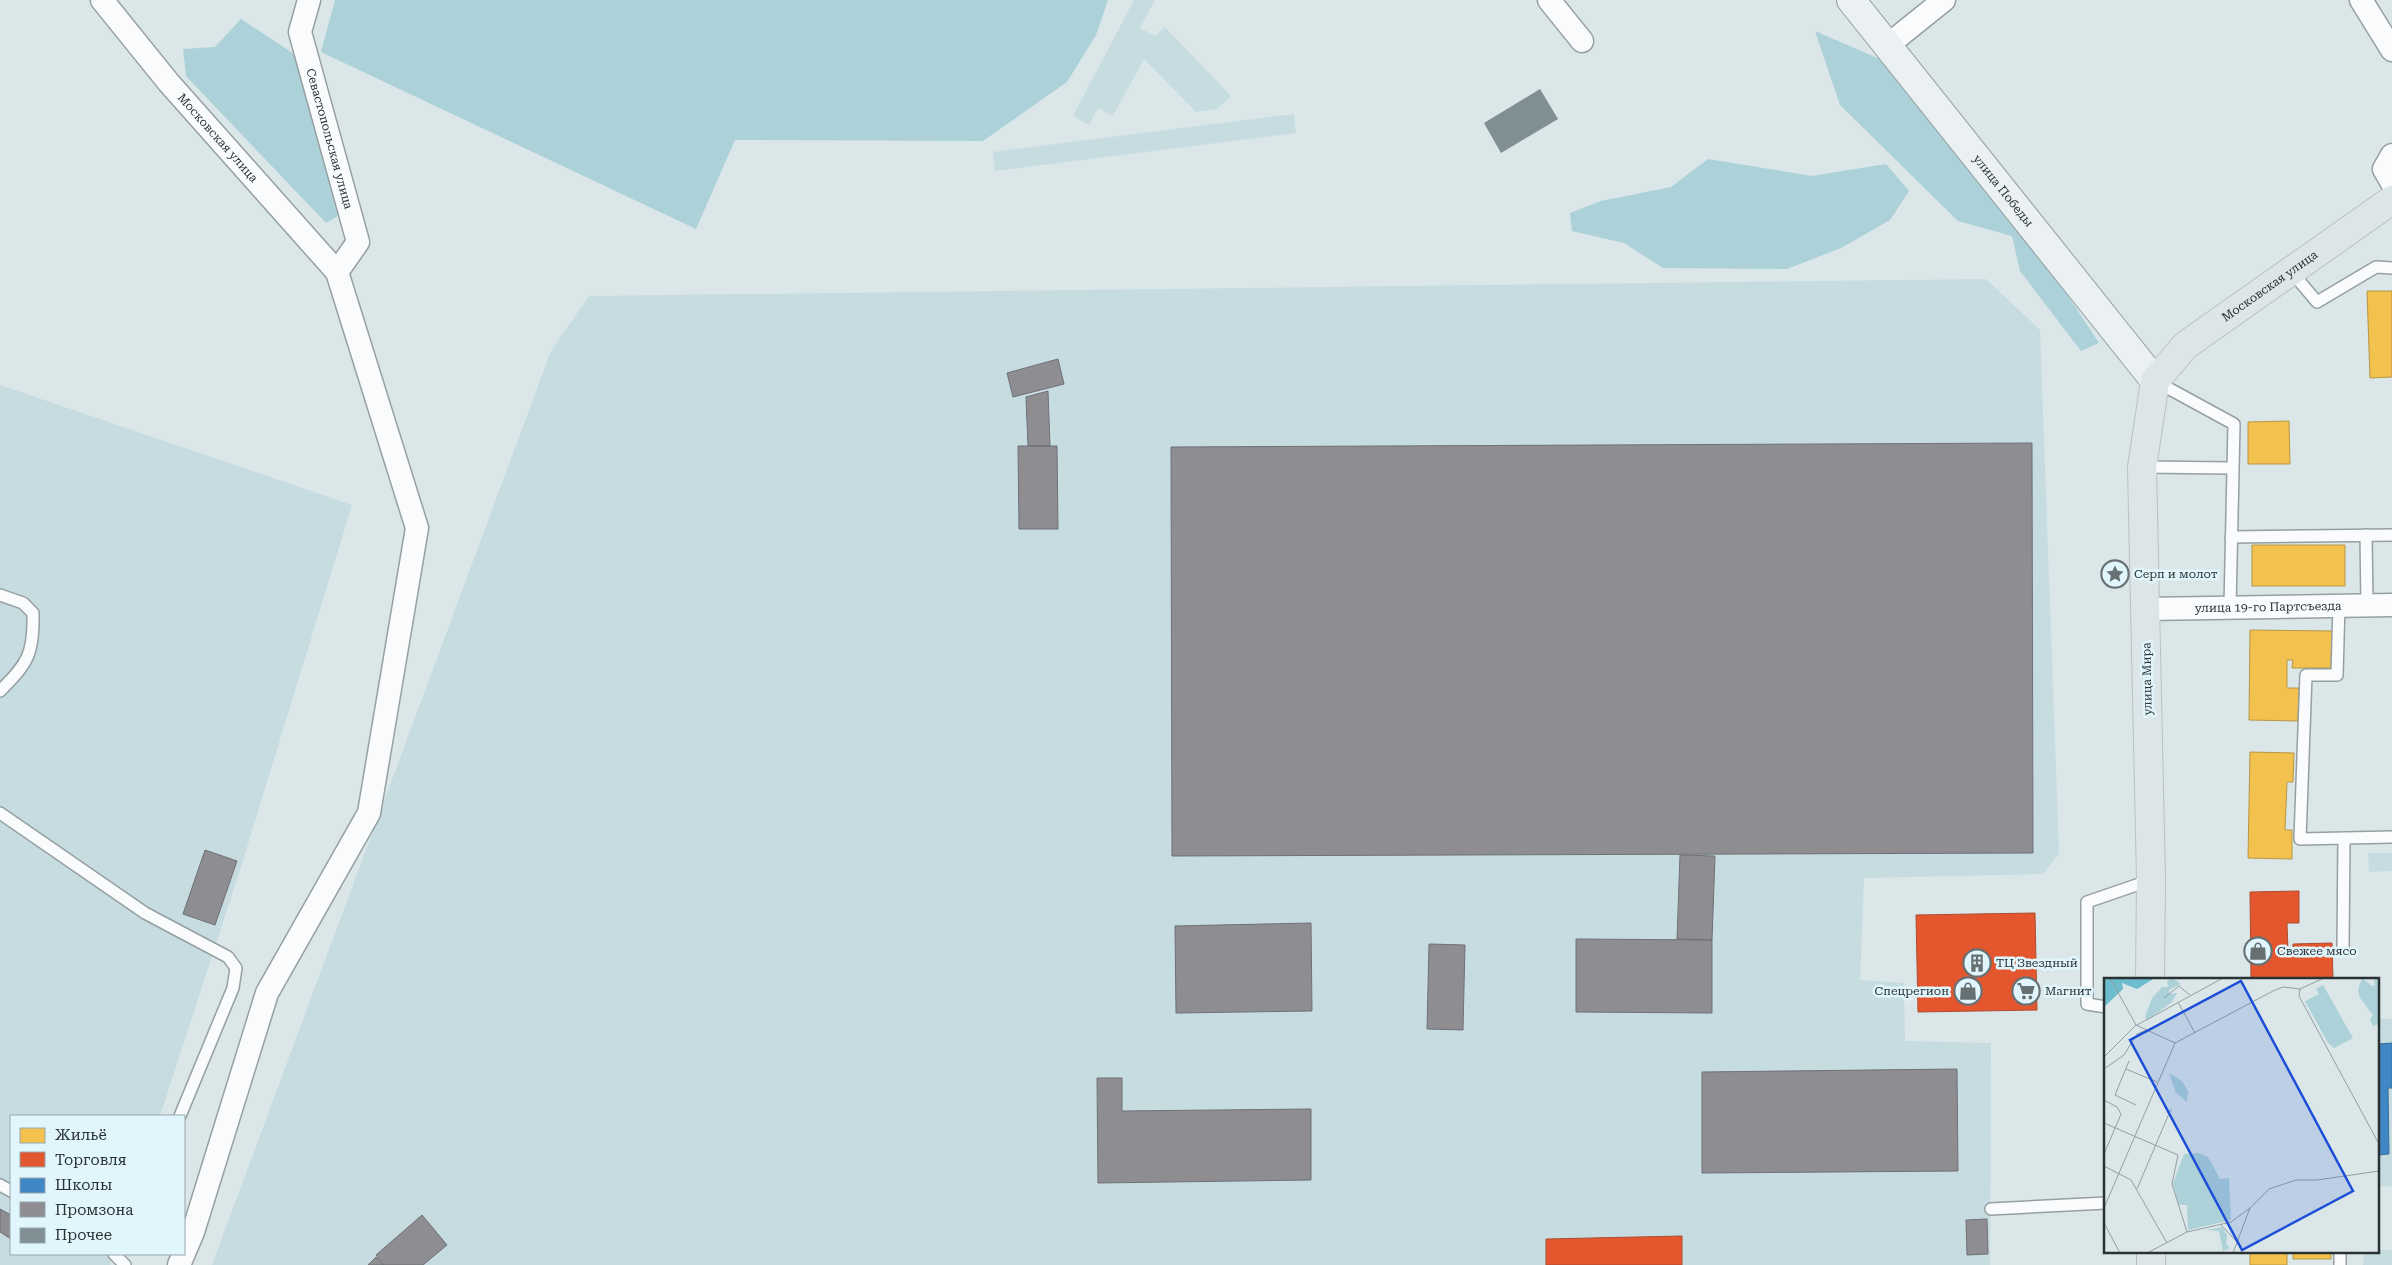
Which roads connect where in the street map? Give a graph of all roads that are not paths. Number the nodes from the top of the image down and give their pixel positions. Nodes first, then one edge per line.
1 (102, 0) edge
2 (309, 0) edge
3 (1549, 0) edge
4 (1852, 0) edge
5 (1944, 0) edge
6 (2361, 0) edge
7 (1582, 41) dead end
8 (1888, 45) junction
9 (2392, 50) edge
10 (2392, 155) edge
11 (2392, 183) edge
12 (2392, 200) edge
13 (2392, 268) edge
14 (2290, 270) junction
15 (337, 272) junction
16 (2155, 381) junction
17 (2142, 467) junction
18 (2232, 468) junction
19 (2392, 535) edge
20 (2231, 536) junction
21 (2366, 536) junction
22 (0, 595) edge
23 (2339, 605) junction
24 (2366, 605) junction
25 (2392, 605) edge
26 (2230, 607) junction
27 (2146, 609) junction
28 (0, 692) edge
29 (0, 813) edge
30 (2392, 837) edge
31 (2344, 838) junction
32 (2151, 880) junction
33 (2343, 948) dead end
34 (2150, 978) edge
35 (2104, 1007) edge
36 (180, 1115) edge
37 (2104, 1203) edge
38 (1990, 1210) dead end
39 (185, 1251) edge
40 (2151, 1252) edge
41 (2340, 1252) edge
42 (2151, 1265) edge
43 (2340, 1265) edge

1 - 15 street, Московская улица
2 - 15 street, Севастопольская улица
3 - 7 street
4 - 8 street, улица Победы
5 - 8 street
6 - 9 street
8 - 16 street, улица Победы
10 - 11 street
12 - 14 main road, Московская улица
13 - 14 lane
14 - 16 main road, Московская улица
15 - 39 street
16 - 17 main road, улица Мира
16 - 18 lane
17 - 18 lane
17 - 27 main road, улица Мира
18 - 20 lane
19 - 21 lane
20 - 21 lane
20 - 26 lane
21 - 24 lane
22 - 28 lane
23 - 24 street, улица 19-го Партсъезда
23 - 26 street, улица 19-го Партсъезда
23 - 31 lane
24 - 25 street, улица 19-го Партсъезда
26 - 27 street, улица 19-го Партсъезда
27 - 32 main road, улица Мира
29 - 36 lane
30 - 31 lane
31 - 33 lane
32 - 34 main road, улица Мира
32 - 35 lane
37 - 38 lane
40 - 42 main road
41 - 43 lane

